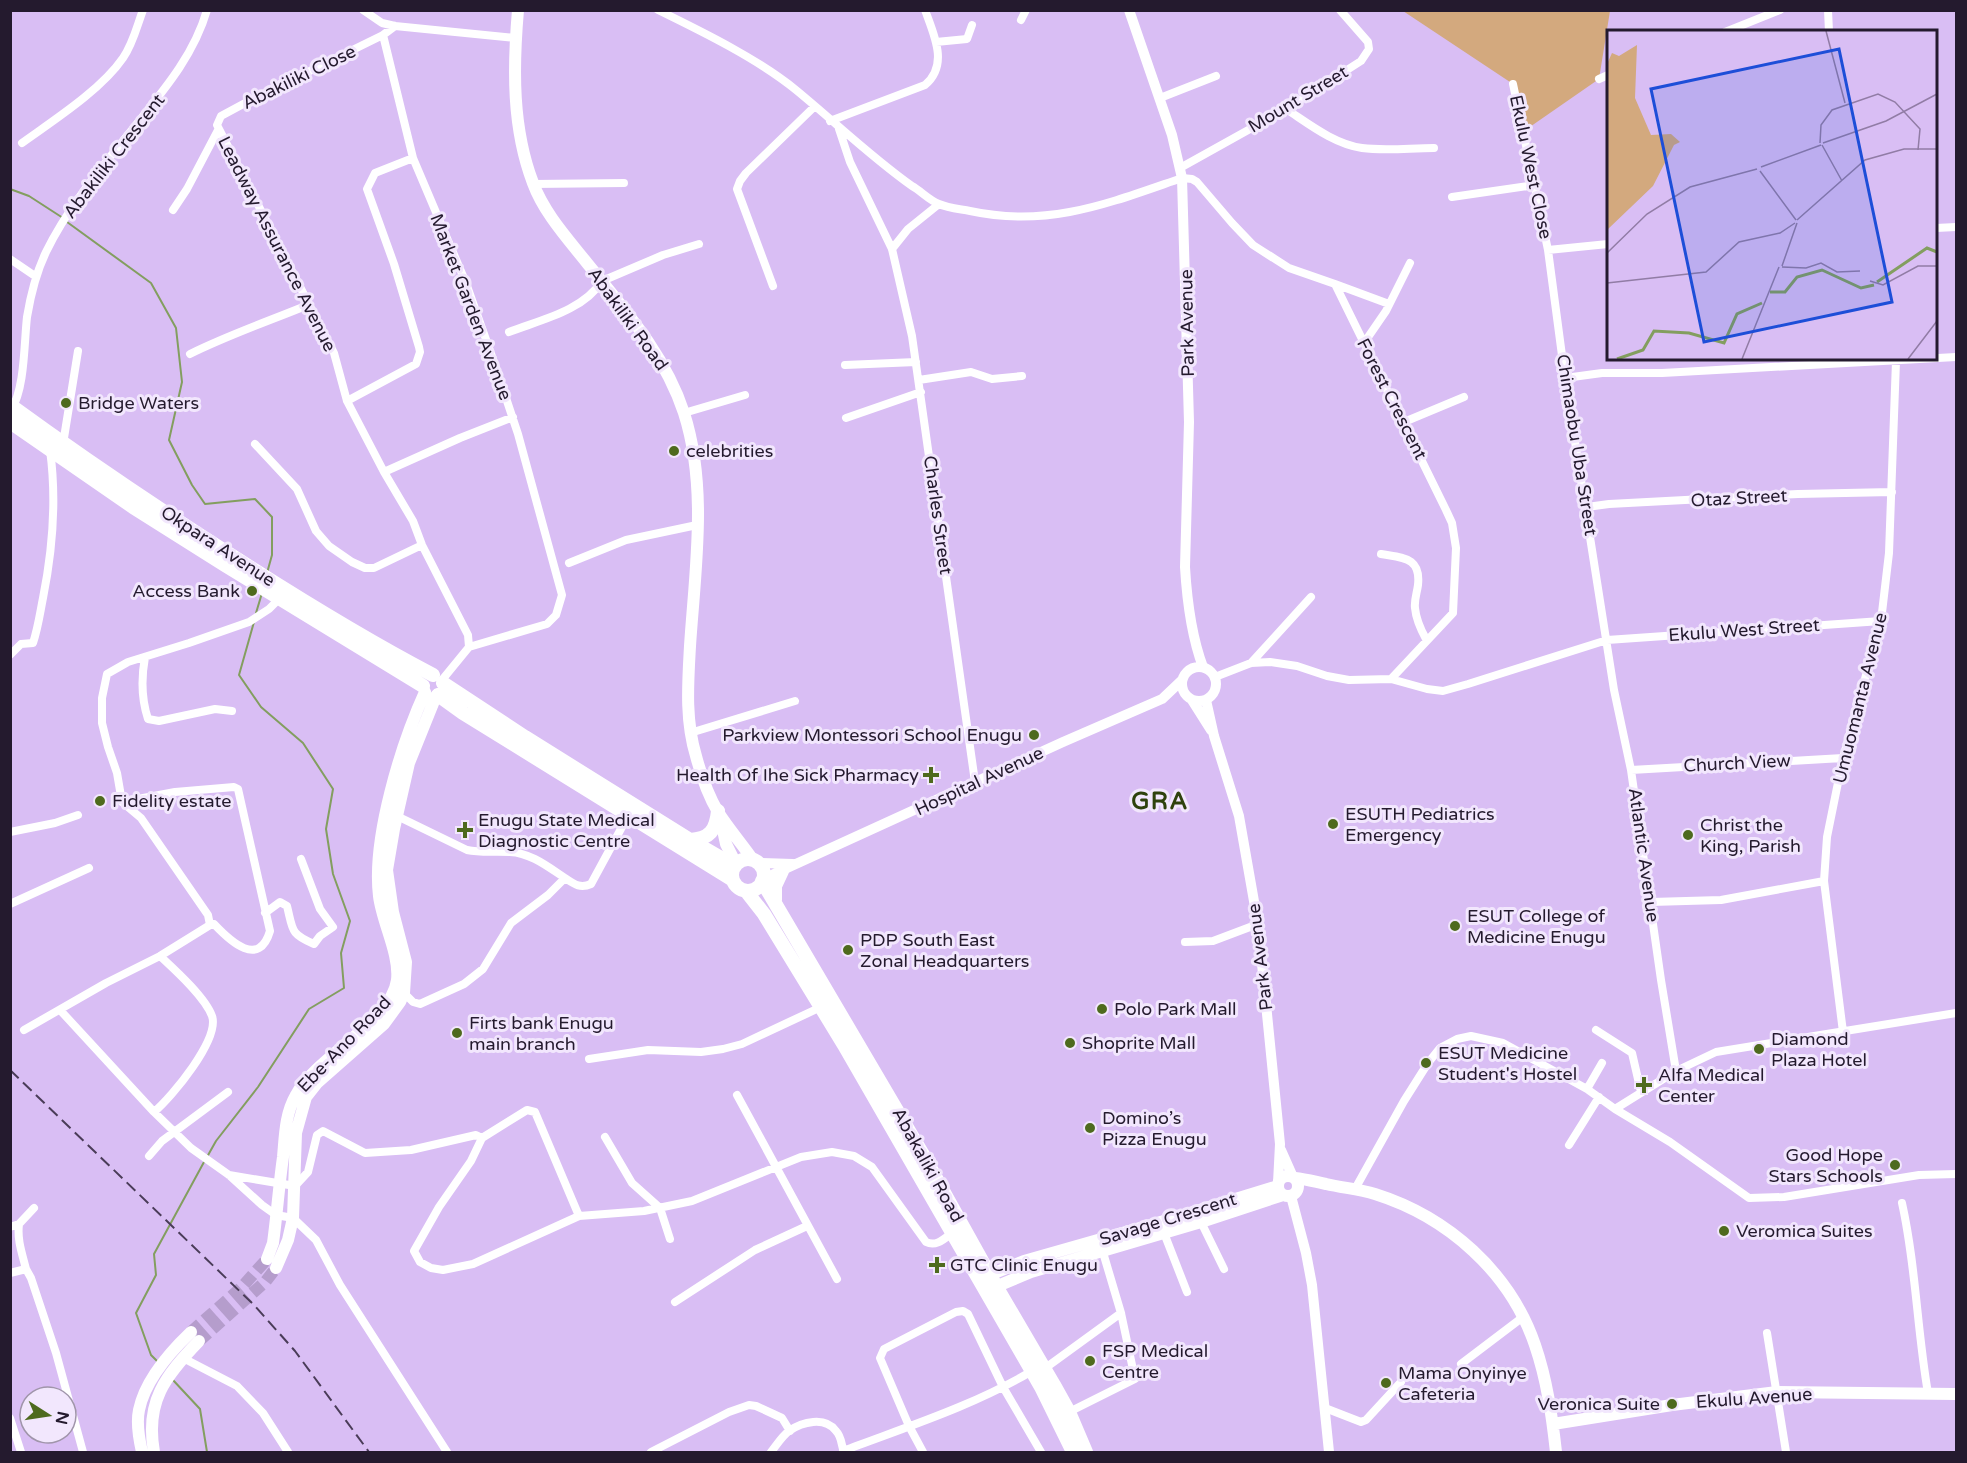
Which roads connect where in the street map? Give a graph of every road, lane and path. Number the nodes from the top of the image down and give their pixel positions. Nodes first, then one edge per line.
1 (143, 10) edge
2 (207, 10) edge
3 (363, 10) edge
4 (518, 10) edge
5 (658, 10) edge
6 (925, 10) edge
7 (1026, 10) edge
8 (1129, 10) edge
9 (1340, 10) edge
10 (1749, 10) edge
11 (1780, 10) edge
12 (1828, 10) edge
13 (1021, 20) dead end
14 (1748, 22) junction
15 (972, 25) dead end
16 (396, 26) junction
17 (1730, 30) edge
18 (1829, 30) edge
19 (383, 35) junction
20 (516, 38) junction
21 (936, 42) junction
22 (1607, 75) edge
23 (1216, 76) dead end
24 (1599, 78) dead end
25 (1513, 84) dead end
26 (1160, 98) junction
27 (814, 107) junction
28 (1286, 109) junction
29 (830, 121) junction
30 (218, 126) junction
31 (839, 129) junction
32 (22, 143) dead end
33 (1434, 148) dead end
34 (413, 158) junction
35 (1181, 173) junction
36 (624, 183) dead end
37 (533, 184) junction
38 (1535, 185) junction
39 (1452, 197) dead end
40 (939, 204) junction
41 (173, 210) dead end
42 (1956, 227) edge
43 (1937, 228) edge
44 (699, 244) dead end
45 (1607, 244) edge
46 (892, 249) junction
47 (1548, 250) junction
48 (10, 259) edge
49 (1410, 263) dead end
50 (35, 276) junction
51 (602, 281) junction
52 (1335, 284) junction
53 (773, 286) dead end
54 (308, 304) junction
55 (1389, 304) junction
56 (509, 332) dead end
57 (1364, 343) junction
58 (78, 351) dead end
59 (190, 354) dead end
60 (1956, 357) edge
61 (1937, 358) edge
62 (1911, 360) edge
63 (1896, 361) junction
64 (916, 362) junction
65 (845, 365) dead end
66 (1022, 376) dead end
67 (1565, 378) junction
68 (919, 380) junction
69 (921, 392) junction
70 (745, 394) dead end
71 (1464, 397) dead end
72 (347, 401) junction
73 (11, 408) edge
74 (684, 413) junction
75 (513, 417) junction
76 (846, 418) dead end
77 (10, 422) edge
78 (1404, 422) junction
79 (41, 435) junction
80 (63, 444) junction
81 (255, 444) dead end
82 (50, 449) junction
83 (384, 472) junction
84 (1892, 492) junction
85 (1587, 507) junction
86 (697, 525) junction
87 (422, 545) junction
88 (1381, 554) dead end
89 (569, 563) dead end
90 (271, 587) junction
91 (1311, 597) dead end
92 (1881, 621) junction
93 (1426, 639) junction
94 (1606, 640) junction
95 (469, 647) junction
96 (10, 656) edge
97 (145, 657) junction
98 (1251, 663) junction
99 (1197, 668) junction
100 (1215, 677) junction
101 (1390, 679) junction
102 (1182, 680) junction
103 (434, 687) junction
104 (1162, 699) junction
105 (1190, 699) junction
106 (1206, 700) junction
107 (795, 701) dead end
108 (232, 711) dead end
109 (690, 733) junction
110 (1214, 736) junction
111 (1843, 758) junction
112 (1632, 770) junction
113 (975, 782) junction
114 (603, 792) junction
115 (122, 802) junction
116 (719, 813) junction
117 (629, 814) junction
118 (78, 815) dead end
119 (397, 816) junction
120 (10, 832) edge
121 (690, 840) junction
122 (301, 859) dead end
123 (756, 862) junction
124 (796, 864) junction
125 (89, 867) dead end
126 (735, 870) junction
127 (782, 871) junction
128 (565, 878) junction
129 (762, 880) junction
130 (1824, 881) junction
131 (746, 891) junction
132 (775, 900) junction
133 (1651, 902) junction
134 (10, 904) edge
135 (265, 913) junction
136 (1258, 924) junction
137 (210, 925) junction
138 (1185, 942) dead end
139 (160, 956) junction
140 (404, 993) junction
141 (821, 1007) junction
142 (60, 1010) junction
143 (1956, 1013) edge
144 (24, 1030) dead end
145 (1596, 1030) dead end
146 (1843, 1032) junction
147 (850, 1043) junction
148 (589, 1059) dead end
149 (1602, 1063) dead end
150 (1676, 1071) junction
151 (1587, 1089) junction
152 (228, 1092) dead end
153 (1641, 1092) junction
154 (737, 1095) dead end
155 (1599, 1097) junction
156 (1615, 1109) junction
157 (154, 1112) junction
158 (175, 1131) junction
159 (605, 1137) dead end
160 (482, 1138) junction
161 (1569, 1145) dead end
162 (149, 1156) dead end
163 (777, 1167) junction
164 (1956, 1174) edge
165 (228, 1175) junction
166 (280, 1183) junction
167 (295, 1186) junction
168 (1288, 1187) junction
169 (1355, 1189) junction
170 (1239, 1203) junction
171 (1902, 1203) dead end
172 (34, 1208) dead end
173 (660, 1208) junction
174 (276, 1215) junction
175 (579, 1216) junction
176 (294, 1218) junction
177 (1201, 1222) junction
178 (15, 1225) edge
179 (807, 1226) junction
180 (952, 1233) junction
181 (1164, 1233) junction
182 (670, 1239) dead end
183 (1102, 1250) junction
184 (26, 1269) junction
185 (1224, 1269) dead end
186 (10, 1273) edge
187 (837, 1279) dead end
188 (987, 1283) junction
189 (1187, 1292) dead end
190 (675, 1302) dead end
191 (1121, 1313) junction
192 (1523, 1317) junction
193 (1767, 1333) dead end
194 (183, 1358) junction
195 (1461, 1364) dead end
196 (166, 1370) junction
197 (1038, 1370) junction
198 (1401, 1382) dead end
199 (1003, 1387) junction
200 (1777, 1392) junction
201 (1928, 1393) junction
202 (1956, 1398) edge
203 (1325, 1408) junction
204 (1063, 1414) junction
205 (10, 1418) edge
206 (1553, 1424) junction
207 (909, 1426) junction
208 (790, 1431) junction
209 (21, 1452) edge
210 (83, 1452) edge
211 (142, 1452) edge
212 (154, 1452) edge
213 (288, 1452) edge
214 (447, 1452) edge
215 (651, 1452) edge
216 (771, 1452) edge
217 (843, 1452) edge
218 (923, 1452) edge
219 (1041, 1452) edge
220 (1073, 1452) edge
221 (1086, 1452) edge
222 (1329, 1452) edge
223 (1556, 1452) edge
224 (1786, 1452) edge

1 - 32 street
2 - 50 street, Abakiliki Crescent
3 - 16 street
4 - 20 main road, Abakiliki Road
5 - 27 street
6 - 21 street
7 - 13 street
8 - 26 street, Park Avenue
9 - 28 street, Mount Street
10 - 14 street
11 - 14 street
12 - 18 street
14 - 17 street
15 - 21 street
16 - 19 street
16 - 20 street
19 - 30 street, Abakiliki Close
19 - 34 street, Market Garden Avenue
20 - 37 main road, Abakiliki Road
21 - 29 street
22 - 24 street
23 - 26 street
25 - 38 street, Ekulu West Close
26 - 35 street, Park Avenue
27 - 29 street
27 - 53 street
28 - 33 street
28 - 35 street, Mount Street
29 - 31 street
30 - 41 street, Abakiliki Close
30 - 54 street, Leadway Assurance Avenue
31 - 40 street
31 - 46 street, Charles Street
34 - 72 street
34 - 75 street, Market Garden Avenue
35 - 40 street, Mount Street
35 - 52 street
35 - 99 street, Park Avenue
36 - 37 street
37 - 51 main road, Abakiliki Road
38 - 39 street
38 - 47 street, Ekulu West Close
40 - 46 street
42 - 43 street
44 - 51 street
45 - 47 street
46 - 64 street, Charles Street
47 - 67 street, Chimaobu Uba Street
48 - 50 street
49 - 55 street
50 - 73 street, Abakiliki Crescent
51 - 56 street
51 - 74 main road, Abakiliki Road
52 - 55 street
52 - 57 street, Forest Crescent
54 - 59 street
54 - 72 street, Leadway Assurance Avenue
55 - 57 street
57 - 78 street, Forest Crescent
58 - 80 street
60 - 61 street
62 - 63 street
63 - 67 street
63 - 84 street, Umuomanta Avenue
64 - 65 street
64 - 68 street, Charles Street
66 - 68 street
67 - 85 street, Chimaobu Uba Street
68 - 69 street, Charles Street
69 - 76 street
69 - 113 street, Charles Street
70 - 74 street
71 - 78 street
72 - 83 street, Leadway Assurance Avenue
73 - 79 main road, Okpara Avenue
74 - 86 main road, Abakiliki Road
75 - 83 street
75 - 95 street, Market Garden Avenue
77 - 79 main road, Okpara Avenue
78 - 93 street, Forest Crescent
79 - 80 main road, Okpara Avenue
79 - 82 main road, Okpara Avenue
80 - 90 main road, Okpara Avenue
81 - 87 street
82 - 90 main road, Okpara Avenue
82 - 96 street
83 - 87 street, Leadway Assurance Avenue
84 - 85 street, Otaz Street
84 - 92 street, Umuomanta Avenue
85 - 94 street, Chimaobu Uba Street
86 - 89 street
86 - 109 main road, Abakiliki Road
87 - 95 street, Leadway Assurance Avenue
88 - 93 street
90 - 97 street
90 - 103 main road, Okpara Avenue
91 - 98 street
92 - 94 street, Ekulu West Street
92 - 111 street, Umuomanta Avenue
93 - 101 street, Forest Crescent
94 - 101 street, Ekulu West Street
94 - 112 street, Atlantic Avenue
95 - 103 street
97 - 108 street
97 - 115 street
98 - 100 street
98 - 101 street, Ekulu West Street
99 - 100 street
99 - 102 street
100 - 106 street
102 - 104 street
102 - 105 street
103 - 114 main road, Okpara Avenue
103 - 119 main road, Ebe-Ano Road
103 - 166 main road, Ebe-Ano Road
104 - 105 street
104 - 113 street, Hospital Avenue
105 - 106 street
105 - 110 street
106 - 110 street
107 - 109 street
109 - 116 main road, Abakiliki Road
110 - 136 street, Park Avenue
111 - 112 street, Church View
111 - 130 street, Umuomanta Avenue
112 - 133 street, Atlantic Avenue
113 - 124 street, Hospital Avenue
114 - 117 main road, Okpara Avenue
114 - 121 main road, Okpara Avenue
115 - 135 street
115 - 137 street
116 - 121 main road
116 - 123 main road
116 - 126 main road
117 - 126 main road, Okpara Avenue
117 - 128 street
118 - 120 street
119 - 128 street
119 - 140 main road, Ebe-Ano Road
121 - 126 main road, Okpara Avenue
122 - 135 street
123 - 124 street
123 - 126 main road
123 - 129 main road
124 - 127 street, Hospital Avenue
125 - 134 street
126 - 131 main road
127 - 129 street, Hospital Avenue
127 - 132 main road
128 - 140 street
129 - 131 main road
129 - 132 main road, Abakaliki Road
130 - 133 street
130 - 146 street, Umuomanta Avenue
131 - 141 main road, Abakaliki Road
132 - 147 main road, Abakaliki Road
133 - 150 street, Atlantic Avenue
135 - 137 street
136 - 138 street
136 - 168 street, Park Avenue
137 - 139 street
139 - 142 street
139 - 157 street
140 - 167 main road, Ebe-Ano Road
141 - 147 main road, Abakaliki Road
141 - 148 street
142 - 144 street
142 - 157 street
143 - 146 street
145 - 153 street
146 - 150 street
147 - 180 main road, Abakaliki Road
147 - 188 main road, Abakaliki Road
149 - 151 street
150 - 153 street
151 - 155 street
151 - 169 street
152 - 158 street
153 - 156 street
154 - 163 street
155 - 156 street
155 - 161 street
156 - 164 street
157 - 158 street
158 - 162 street
158 - 165 street
159 - 173 street
160 - 167 street
160 - 175 street
160 - 175 street
163 - 173 street
163 - 179 street
163 - 180 street
165 - 166 street
165 - 174 street
166 - 167 street
166 - 174 main road, Ebe-Ano Road
167 - 176 main road, Ebe-Ano Road
168 - 169 main road
168 - 170 main road, Savage Crescent
168 - 203 street
169 - 192 main road
170 - 177 main road, Savage Crescent
170 - 188 main road, Savage Crescent
171 - 201 street
172 - 178 street
173 - 175 street
173 - 182 street
174 - 176 street
174 - 176 main road, Ebe-Ano Road
176 - 214 street
177 - 181 main road, Savage Crescent
177 - 185 street
178 - 184 street
179 - 187 street
179 - 190 street
180 - 188 main road, Abakaliki Road
181 - 183 main road, Savage Crescent
181 - 189 street
183 - 188 main road, Savage Crescent
183 - 191 street
184 - 186 street
184 - 210 street
188 - 197 main road, Abakaliki Road
191 - 197 street
191 - 204 street
192 - 195 street
192 - 206 main road
193 - 200 street
194 - 196 main road
194 - 196 main road
194 - 213 street
196 - 211 main road
196 - 212 main road
197 - 199 street
197 - 204 main road, Abakaliki Road
198 - 203 street
199 - 207 street
199 - 207 street
199 - 219 street
200 - 201 main road, Ekulu Avenue
200 - 206 main road, Ekulu Avenue
200 - 224 street
201 - 202 main road, Ekulu Avenue
203 - 222 street
204 - 220 main road, Abakaliki Road
204 - 221 main road, Abakaliki Road
205 - 209 street
206 - 223 main road
207 - 217 street
207 - 218 street
208 - 215 street
208 - 216 street
208 - 217 street

